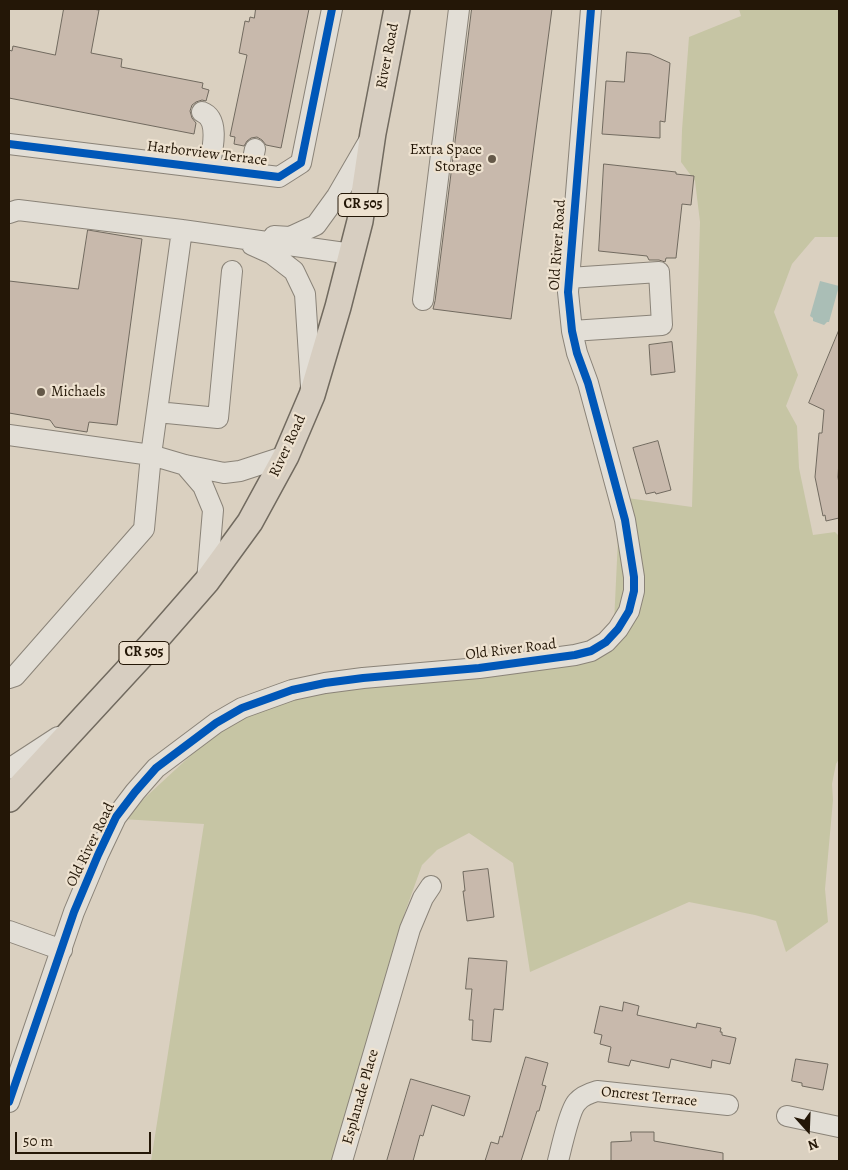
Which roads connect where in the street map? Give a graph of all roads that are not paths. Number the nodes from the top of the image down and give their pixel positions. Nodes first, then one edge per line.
1 (332, 9) edge
2 (397, 9) edge
3 (459, 9) edge
4 (591, 9) edge
5 (202, 112) dead end
6 (373, 133) junction
7 (9, 144) edge
8 (255, 148) dead end
9 (210, 168) junction
10 (250, 173) junction
11 (9, 213) edge
12 (182, 230) junction
13 (245, 239) junction
14 (352, 254) junction
15 (232, 270) dead end
16 (569, 278) junction
17 (424, 300) dead end
18 (572, 331) junction
19 (312, 395) junction
20 (157, 412) junction
21 (9, 435) edge
22 (151, 455) junction
23 (286, 456) junction
24 (185, 465) junction
25 (208, 581) junction
26 (9, 678) edge
27 (79, 724) junction
28 (9, 769) edge
29 (9, 799) edge
30 (431, 886) dead end
31 (9, 931) edge
32 (62, 950) junction
33 (9, 1102) edge
34 (728, 1106) dead end
35 (788, 1116) dead end
36 (839, 1127) edge
37 (342, 1161) edge
38 (558, 1161) edge

1 - 10 street, Harborview Terrace
2 - 6 main road, River Road / CR 505
3 - 17 street
4 - 16 street, Old River Road
5 - 9 street
6 - 13 street
6 - 14 main road, River Road / CR 505
7 - 9 street, Harborview Terrace
8 - 10 street
9 - 10 street, Harborview Terrace
11 - 12 street
12 - 13 street
12 - 20 street
13 - 14 street
13 - 19 street
14 - 19 main road, River Road / CR 505
15 - 20 street
16 - 18 street, Old River Road
16 - 18 street
18 - 32 street, Old River Road
19 - 23 main road, River Road / CR 505
20 - 22 street
21 - 22 street
22 - 24 street
22 - 26 street
23 - 24 street
23 - 25 main road, River Road / CR 505
24 - 25 street
25 - 27 main road, River Road / CR 505
27 - 28 street
27 - 29 main road, River Road / CR 505
30 - 37 street, Esplanade Place
31 - 32 street
32 - 33 street, Old River Road
34 - 38 street, Oncrest Terrace
35 - 36 street

